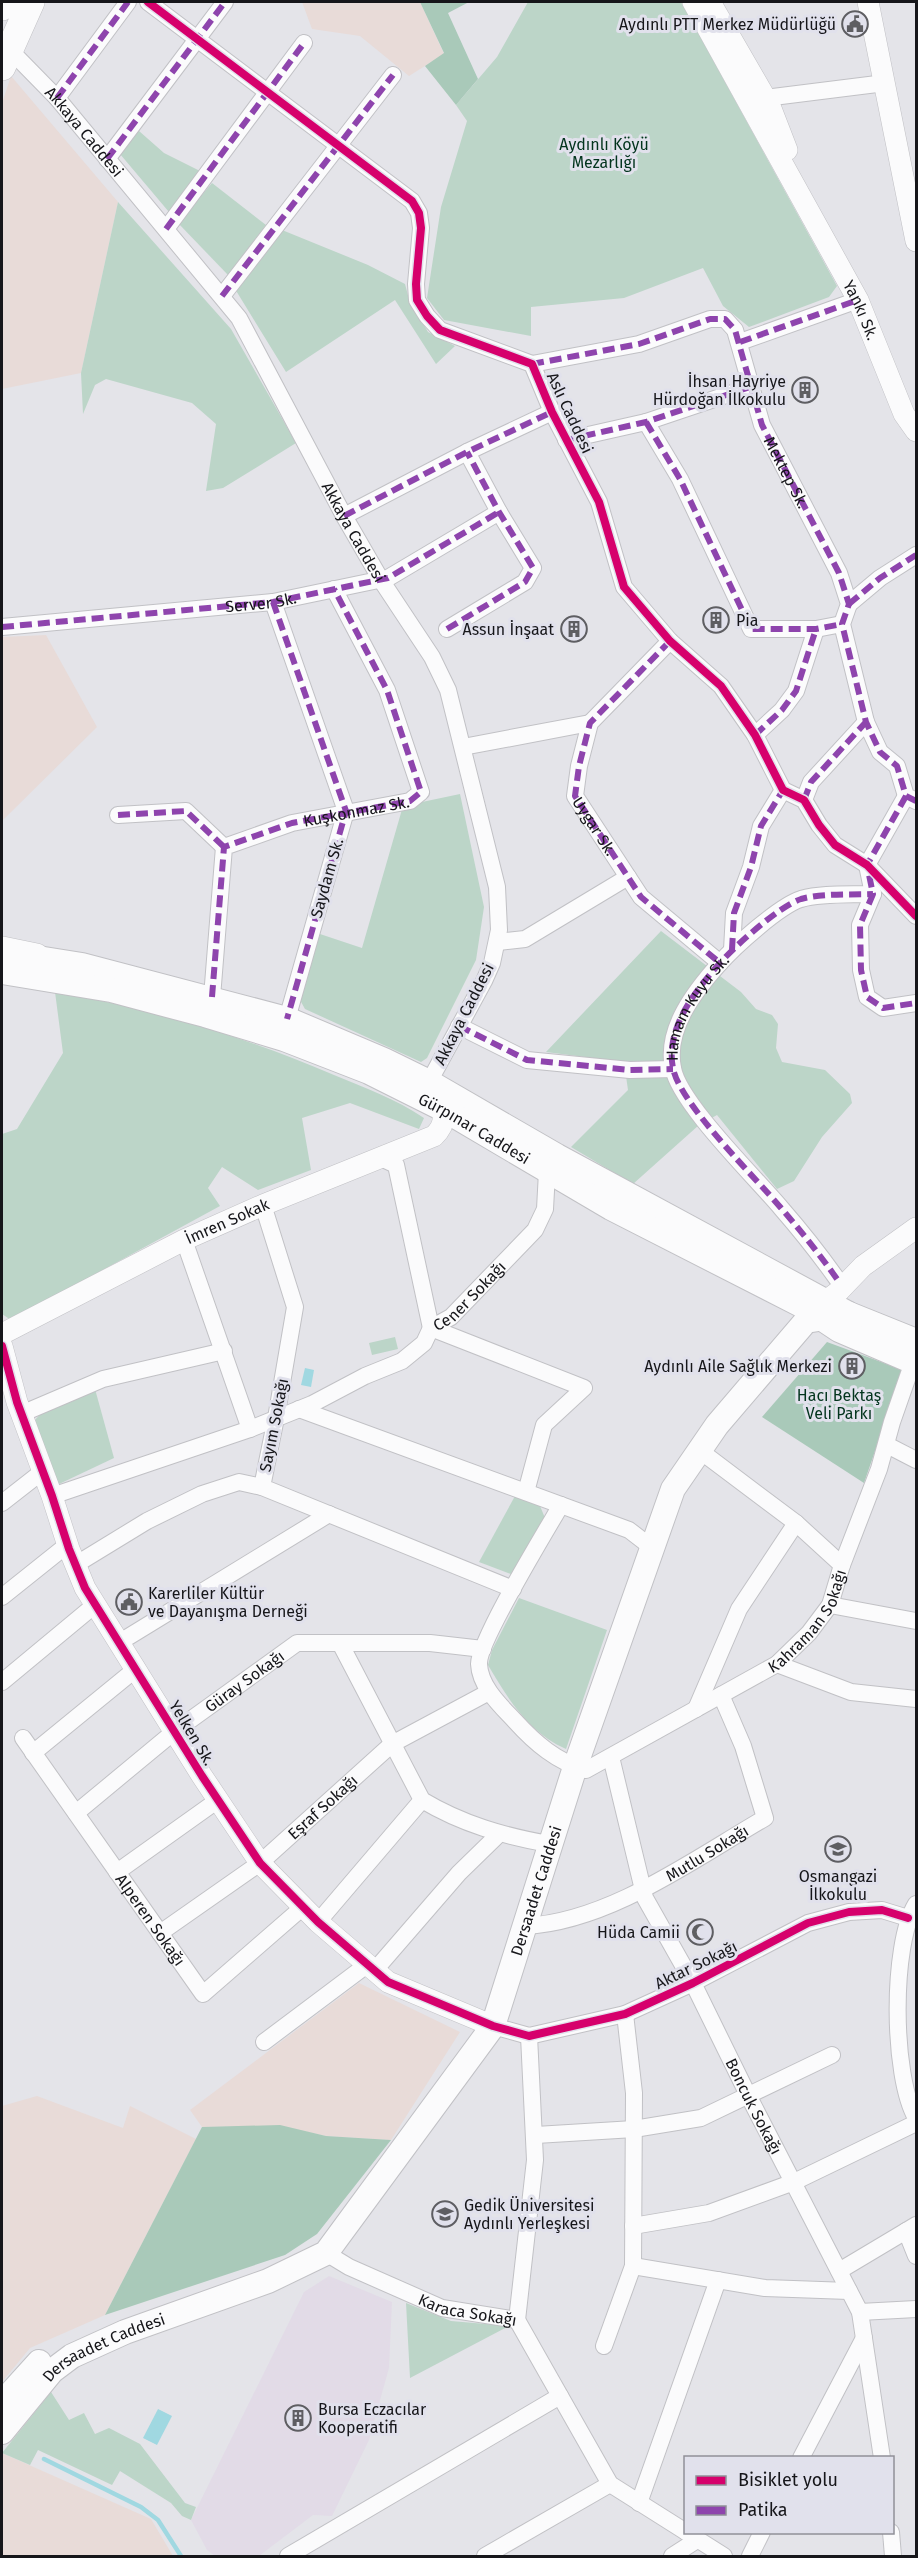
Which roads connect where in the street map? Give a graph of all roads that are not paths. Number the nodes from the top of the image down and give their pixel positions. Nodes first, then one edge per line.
1 (3, 2) edge
2 (31, 2) edge
3 (128, 2) edge
4 (147, 2) edge
5 (225, 2) edge
6 (693, 2) edge
7 (710, 2) edge
8 (868, 2) edge
9 (2, 7) edge
10 (196, 38) junction
11 (304, 43) dead end
12 (5, 58) edge
13 (393, 75) dead end
14 (885, 84) junction
15 (270, 93) junction
16 (57, 98) junction
17 (765, 98) junction
18 (339, 145) junction
19 (107, 159) junction
20 (800, 191) junction
21 (166, 229) junction
22 (916, 241) edge
23 (222, 296) junction
24 (858, 300) junction
25 (740, 342) junction
26 (532, 364) junction
27 (753, 386) junction
28 (552, 412) junction
29 (646, 422) junction
30 (916, 431) edge
31 (566, 440) junction
32 (467, 452) junction
33 (499, 512) junction
34 (344, 516) junction
35 (916, 555) edge
36 (381, 580) junction
37 (334, 589) junction
38 (273, 602) junction
39 (849, 604) junction
40 (842, 624) junction
41 (2, 627) edge
42 (447, 629) dead end
43 (816, 630) junction
44 (670, 641) junction
45 (867, 722) junction
46 (590, 723) junction
47 (755, 735) junction
48 (463, 747) junction
49 (783, 790) junction
50 (911, 799) edge
51 (804, 800) junction
52 (346, 811) junction
53 (118, 815) dead end
54 (224, 847) junction
55 (867, 865) junction
56 (628, 877) junction
57 (873, 894) junction
58 (916, 916) edge
59 (498, 942) junction
60 (732, 950) junction
61 (2, 951) edge
62 (36, 957) joint
63 (720, 963) junction
64 (2, 972) edge
65 (212, 998) junction
66 (916, 1004) edge
67 (287, 1019) junction
68 (459, 1026) junction
69 (673, 1069) junction
70 (369, 1072) junction
71 (429, 1082) junction
72 (443, 1109) junction
73 (474, 1128) junction
74 (434, 1136) junction
75 (381, 1158) junction
76 (547, 1172) junction
77 (262, 1205) junction
78 (916, 1228) edge
79 (184, 1240) junction
80 (863, 1266) junction
81 (788, 1289) junction
82 (832, 1312) junction
83 (430, 1329) junction
84 (2, 1334) edge
85 (2, 1346) edge
86 (783, 1347) junction
87 (225, 1351) junction
88 (916, 1355) edge
89 (735, 1403) junction
90 (299, 1409) junction
91 (21, 1414) junction
92 (276, 1418) junction
93 (250, 1429) junction
94 (887, 1445) junction
95 (699, 1450) junction
96 (916, 1460) edge
97 (43, 1471) junction
98 (262, 1487) junction
99 (526, 1492) junction
100 (52, 1496) junction
101 (2, 1503) edge
102 (561, 1505) junction
103 (329, 1514) junction
104 (796, 1523) junction
105 (67, 1545) junction
106 (651, 1547) junction
107 (75, 1565) junction
108 (842, 1565) junction
109 (513, 1589) junction
110 (2, 1597) edge
111 (96, 1604) junction
112 (830, 1605) junction
113 (916, 1621) edge
114 (120, 1642) junction
115 (341, 1645) junction
116 (483, 1649) junction
117 (777, 1664) junction
118 (137, 1668) junction
119 (2, 1682) edge
120 (489, 1692) junction
121 (721, 1695) junction
122 (916, 1700) edge
123 (696, 1709) junction
124 (175, 1731) junction
125 (23, 1737) dead end
126 (392, 1743) junction
127 (33, 1753) junction
128 (611, 1757) junction
129 (574, 1767) junction
130 (218, 1800) junction
131 (422, 1800) junction
132 (76, 1813) junction
133 (498, 1835) junction
134 (549, 1844) junction
135 (260, 1863) junction
136 (117, 1872) junction
137 (642, 1889) junction
138 (303, 1907) junction
139 (912, 1911) edge
140 (318, 1922) junction
141 (525, 1926) junction
142 (160, 1933) junction
143 (371, 1967) junction
144 (693, 1983) junction
145 (625, 2014) junction
146 (493, 2026) junction
147 (529, 2036) junction
148 (264, 2042) dead end
149 (832, 2055) dead end
150 (748, 2095) junction
151 (916, 2118) edge
152 (916, 2123) edge
153 (634, 2129) junction
154 (536, 2135) junction
155 (794, 2182) junction
156 (633, 2226) junction
157 (911, 2228) edge
158 (326, 2253) junction
159 (916, 2256) edge
160 (633, 2266) junction
161 (839, 2271) junction
162 (718, 2280) junction
163 (849, 2291) junction
164 (229, 2294) junction
165 (916, 2309) edge
166 (860, 2312) junction
167 (517, 2320) junction
168 (864, 2338) junction
169 (604, 2346) dead end
170 (560, 2396) junction
171 (2, 2403) edge
172 (2, 2432) edge
173 (802, 2456) edge
174 (882, 2456) edge
175 (610, 2484) junction
176 (639, 2503) junction
177 (684, 2531) edge
178 (761, 2534) edge
179 (891, 2534) edge
180 (690, 2535) edge
181 (288, 2556) edge
182 (485, 2556) edge
183 (672, 2556) edge
184 (724, 2556) edge
185 (750, 2556) edge
186 (893, 2556) edge

1 - 9 main road
2 - 12 main road
3 - 16 street
4 - 10 street, Aslı Caddesi
5 - 10 street
6 - 20 street, Yankı Sk.
7 - 17 street, Yankı Sk.
8 - 14 street
10 - 15 street, Aslı Caddesi
10 - 19 street
11 - 15 street
12 - 16 street, Akkaya Caddesi
13 - 18 street
14 - 17 street
14 - 22 street
15 - 18 street, Aslı Caddesi
15 - 21 street
16 - 19 street, Akkaya Caddesi
17 - 20 street, Yankı Sk.
18 - 23 street
18 - 26 street, Aslı Caddesi
19 - 21 street, Akkaya Caddesi
20 - 24 street, Yankı Sk.
21 - 23 street, Akkaya Caddesi
23 - 34 street, Akkaya Caddesi
24 - 25 street
24 - 30 street, Yankı Sk.
25 - 26 street, Mektep Sk.
25 - 27 street, Mektep Sk.
26 - 28 street, Aslı Caddesi
27 - 29 street
27 - 39 street, Mektep Sk.
28 - 31 street, Aslı Caddesi
28 - 32 street
29 - 31 street
29 - 43 street
31 - 44 street, Aslı Caddesi
32 - 33 street
32 - 34 street
33 - 36 street, Server Sk.
33 - 42 street
34 - 36 street, Akkaya Caddesi
35 - 39 street
36 - 37 street, Server Sk.
36 - 48 street, Akkaya Caddesi
37 - 38 street, Server Sk.
37 - 52 street, Kuşkonmaz Sk.
38 - 41 street, Server Sk.
38 - 52 street
39 - 40 street
40 - 43 street
40 - 45 street
43 - 47 street
44 - 46 street, Uygar Sk.
44 - 47 street, Aslı Caddesi
45 - 50 street
45 - 51 street
46 - 48 street
46 - 56 street, Uygar Sk.
47 - 49 street, Aslı Caddesi
48 - 59 street, Akkaya Caddesi
49 - 51 street
49 - 60 street
50 - 55 street
51 - 55 street
52 - 54 street, Kuşkonmaz Sk.
52 - 67 street, Saydam Sk.
53 - 54 street
54 - 65 street
55 - 57 street
55 - 58 street
56 - 59 street
56 - 63 street, Uygar Sk.
57 - 60 street, Hamam Kuyu Sk.
57 - 66 street
59 - 68 street, Akkaya Caddesi
60 - 63 street, Hamam Kuyu Sk.
61 - 62 main road
62 - 65 main road, Gürpınar Caddesi
63 - 69 street, Hamam Kuyu Sk.
64 - 70 main road, Gürpınar Caddesi
65 - 67 main road, Gürpınar Caddesi
67 - 71 main road, Gürpınar Caddesi
68 - 69 street
68 - 71 street, Akkaya Caddesi
69 - 82 street, Hamam Kuyu Sk.
70 - 71 street
70 - 72 main road, Gürpınar Caddesi
71 - 72 street
71 - 81 main road, Gürpınar Caddesi
72 - 73 main road, Gürpınar Caddesi
72 - 74 street
73 - 74 street, İmren Sokak
73 - 76 main road, Gürpınar Caddesi
74 - 75 street, İmren Sokak
75 - 77 street, İmren Sokak
75 - 83 street
76 - 81 main road, Gürpınar Caddesi
76 - 83 street, Cener Sokağı
77 - 79 street, İmren Sokak
77 - 92 street, Sayım Sokağı
78 - 80 street, Dersaadet Caddesi
79 - 84 street, İmren Sokak
79 - 87 street
80 - 82 street, Dersaadet Caddesi
80 - 82 street
81 - 82 main road, Gürpınar Caddesi
81 - 86 main road
82 - 86 main road, Dersaadet Caddesi
82 - 88 main road, Gürpınar Caddesi
82 - 89 main road, Dersaadet Caddesi
83 - 90 street, Cener Sokağı
83 - 99 street
85 - 91 street, Yelken Sk.
86 - 89 main road, Dersaadet Caddesi
87 - 91 street
87 - 93 street
88 - 94 street, Kahraman Sokağı
89 - 95 main road, Dersaadet Caddesi
90 - 92 street, Cener Sokağı
90 - 99 street
91 - 97 street, Yelken Sk.
92 - 93 street, Cener Sokağı
92 - 98 street, Sayım Sokağı
93 - 100 street, Cener Sokağı
94 - 96 street
94 - 108 street, Kahraman Sokağı
95 - 104 street
95 - 106 main road, Dersaadet Caddesi
97 - 100 street, Yelken Sk.
97 - 101 street
98 - 103 street, Sayım Sokağı
98 - 107 street
99 - 102 street
100 - 105 street, Yelken Sk.
102 - 106 street
102 - 109 street
103 - 109 street, Sayım Sokağı
103 - 114 street
104 - 108 street
104 - 123 street
105 - 107 street, Yelken Sk.
105 - 110 street
106 - 129 main road, Dersaadet Caddesi
107 - 111 street, Yelken Sk.
108 - 112 street, Kahraman Sokağı
109 - 116 street
111 - 114 street, Yelken Sk.
111 - 119 street
112 - 113 street
112 - 117 street, Kahraman Sokağı
114 - 118 street, Yelken Sk.
115 - 116 street, Güray Sokağı
115 - 124 street, Güray Sokağı
115 - 126 street
116 - 120 street
117 - 121 street, Kahraman Sokağı
117 - 122 street
118 - 124 street, Yelken Sk.
118 - 127 street
120 - 126 street, Eşraf Sokağı
120 - 129 street
121 - 123 street, Kahraman Sokağı
121 - 137 street, Mutlu Sokağı
123 - 128 street, Kahraman Sokağı
124 - 130 street, Yelken Sk.
124 - 132 street, Güray Sokağı
125 - 127 street, Alperen Sokağı
126 - 131 street
126 - 135 street, Eşraf Sokağı
127 - 132 street, Alperen Sokağı
128 - 129 street, Kahraman Sokağı
128 - 137 street, Boncuk Sokağı
129 - 134 main road, Dersaadet Caddesi
130 - 135 street, Yelken Sk.
130 - 136 street
131 - 133 street
131 - 140 street
132 - 136 street, Alperen Sokağı
133 - 134 street
133 - 143 street
134 - 141 main road, Dersaadet Caddesi
135 - 138 street, Yelken Sk.
135 - 142 street, Eşraf Sokağı
136 - 142 street, Alperen Sokağı
137 - 141 street, Mutlu Sokağı
137 - 144 street, Boncuk Sokağı
138 - 140 street, Yelken Sk.
138 - 142 street, Alperen Sokağı
139 - 144 street, Aktar Sokağı
139 - 151 street
140 - 143 street, Yelken Sk.
141 - 146 main road, Dersaadet Caddesi
143 - 146 street, Yelken Sk.
143 - 148 street
144 - 145 street, Aktar Sokağı
144 - 150 street, Boncuk Sokağı
145 - 147 street, Aktar Sokağı
145 - 153 street
146 - 147 street, Aktar Sokağı
146 - 158 main road, Dersaadet Caddesi
147 - 154 street, Karaca Sokağı
149 - 150 street
150 - 153 street
150 - 155 street, Boncuk Sokağı
152 - 155 street
153 - 154 street
153 - 156 street
154 - 167 street, Karaca Sokağı
155 - 156 street
155 - 161 street, Boncuk Sokağı
156 - 160 street
157 - 159 street
157 - 161 street
158 - 164 main road, Dersaadet Caddesi
158 - 167 street, Karaca Sokağı
160 - 162 street
160 - 169 street
161 - 163 street, Boncuk Sokağı
162 - 163 street
162 - 176 street
163 - 166 street, Boncuk Sokağı
164 - 171 main road, Dersaadet Caddesi
164 - 172 main road, Dersaadet Caddesi
165 - 166 street
166 - 168 street, Boncuk Sokağı
167 - 170 street
168 - 173 street
168 - 174 street, Boncuk Sokağı
170 - 175 street
170 - 181 street
175 - 176 street
175 - 182 street
176 - 177 street
178 - 185 street
179 - 186 street
180 - 183 street
180 - 184 street

